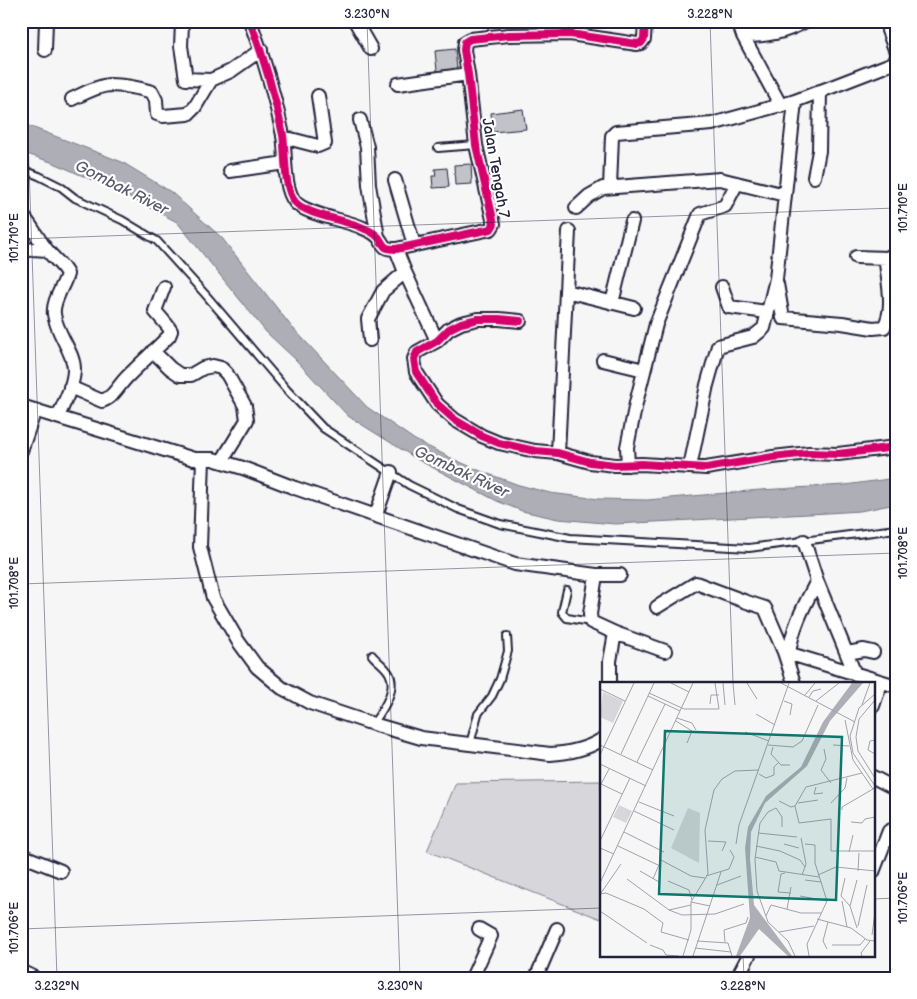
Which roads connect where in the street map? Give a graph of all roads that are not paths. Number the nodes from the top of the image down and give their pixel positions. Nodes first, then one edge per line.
1 (46, 21) edge
2 (250, 21) edge
3 (355, 21) edge
4 (644, 21) edge
5 (738, 21) edge
6 (806, 22) edge
7 (182, 24) dead end
8 (885, 31) dead end
9 (743, 36) junction
10 (370, 49) dead end
11 (44, 50) dead end
12 (261, 50) junction
13 (896, 62) edge
14 (468, 74) junction
15 (211, 80) junction
16 (398, 84) dead end
17 (820, 91) junction
18 (318, 96) dead end
19 (72, 99) dead end
20 (795, 101) junction
21 (781, 106) junction
22 (360, 120) dead end
23 (283, 137) junction
24 (476, 146) junction
25 (438, 148) dead end
26 (286, 163) junction
27 (21, 170) edge
28 (230, 171) dead end
29 (814, 178) dead end
30 (395, 180) dead end
31 (737, 183) junction
32 (610, 187) junction
33 (785, 195) junction
34 (576, 208) dead end
35 (21, 214) edge
36 (632, 220) dead end
37 (569, 231) dead end
38 (378, 237) junction
39 (414, 245) junction
40 (396, 249) junction
41 (47, 250) junction
42 (21, 252) edge
43 (892, 256) edge
44 (856, 257) dead end
45 (405, 272) junction
46 (776, 279) junction
47 (164, 286) dead end
48 (722, 287) dead end
49 (566, 292) junction
50 (612, 303) junction
51 (634, 308) dead end
52 (767, 312) junction
53 (520, 321) dead end
54 (370, 340) dead end
55 (437, 341) junction
56 (153, 352) junction
57 (603, 360) dead end
58 (644, 370) junction
59 (70, 387) junction
60 (21, 406) edge
61 (35, 410) junction
62 (58, 417) junction
63 (896, 447) edge
64 (21, 451) edge
65 (558, 453) junction
66 (203, 459) junction
67 (222, 461) junction
68 (628, 465) junction
69 (690, 467) junction
70 (391, 472) junction
71 (376, 515) junction
72 (896, 529) edge
73 (804, 540) junction
74 (596, 574) junction
75 (620, 575) dead end
76 (817, 581) junction
77 (567, 590) dead end
78 (657, 607) dead end
79 (591, 622) junction
80 (615, 633) junction
81 (507, 636) dead end
82 (665, 651) dead end
83 (874, 652) dead end
84 (786, 653) junction
85 (847, 653) junction
86 (372, 655) dead end
87 (855, 674) junction
88 (610, 682) edge
89 (794, 682) edge
90 (881, 682) junction
91 (896, 686) edge
92 (874, 703) edge
93 (373, 724) junction
94 (600, 741) edge
95 (470, 744) junction
96 (874, 778) edge
97 (896, 790) edge
98 (896, 828) edge
99 (21, 855) edge
100 (874, 869) edge
101 (61, 871) dead end
102 (479, 929) dead end
103 (557, 929) dead end
104 (748, 956) edge
105 (21, 973) edge
106 (32, 978) edge
107 (472, 978) edge
108 (536, 978) edge
109 (737, 978) edge

1 - 11 street
2 - 12 street
3 - 10 street
4 - 14 street, Jalan Tengah 7
5 - 9 street
6 - 9 street
7 - 15 street
8 - 13 lane
9 - 21 street
12 - 15 street
12 - 23 street
13 - 17 street
14 - 16 street
14 - 24 street, Jalan Tengah 7
15 - 19 street
17 - 20 street
17 - 29 street
18 - 23 street
20 - 21 street
20 - 33 street
21 - 32 street
22 - 38 street
23 - 26 street
24 - 25 lane
24 - 39 street, Jalan Tengah 7
26 - 28 street
26 - 38 street
27 - 70 lane
30 - 39 street
31 - 32 street
31 - 33 street
31 - 58 street
32 - 34 street
33 - 46 street
35 - 41 street
36 - 50 street
37 - 49 street
38 - 40 street
39 - 40 street, Jalan Tengah 7
40 - 45 street
41 - 42 street
41 - 59 street
43 - 44 street
43 - 46 street
45 - 54 street
45 - 55 street
46 - 52 street
47 - 56 street
48 - 52 street
49 - 50 street
49 - 65 street
50 - 51 street
52 - 69 street
53 - 55 street
55 - 65 street
56 - 59 street
56 - 67 street
57 - 58 street
58 - 68 street
59 - 62 street
60 - 61 street
61 - 62 street
61 - 64 street
62 - 66 street
63 - 69 street
65 - 68 street
66 - 67 street
66 - 93 street
67 - 71 street
68 - 69 street
70 - 71 street
70 - 73 lane
71 - 74 street
72 - 73 lane
73 - 76 street
74 - 75 street
74 - 79 street
76 - 84 street
76 - 85 street
77 - 79 lane
78 - 84 street
79 - 80 street
80 - 82 street
80 - 88 street
81 - 95 lane
83 - 85 street
84 - 87 street
84 - 89 street
85 - 87 street
86 - 93 lane
87 - 90 street
90 - 91 street
90 - 92 street
93 - 95 street
94 - 95 street
96 - 97 street
98 - 100 street
99 - 101 street
102 - 107 street
103 - 108 street
104 - 109 street
105 - 106 street

